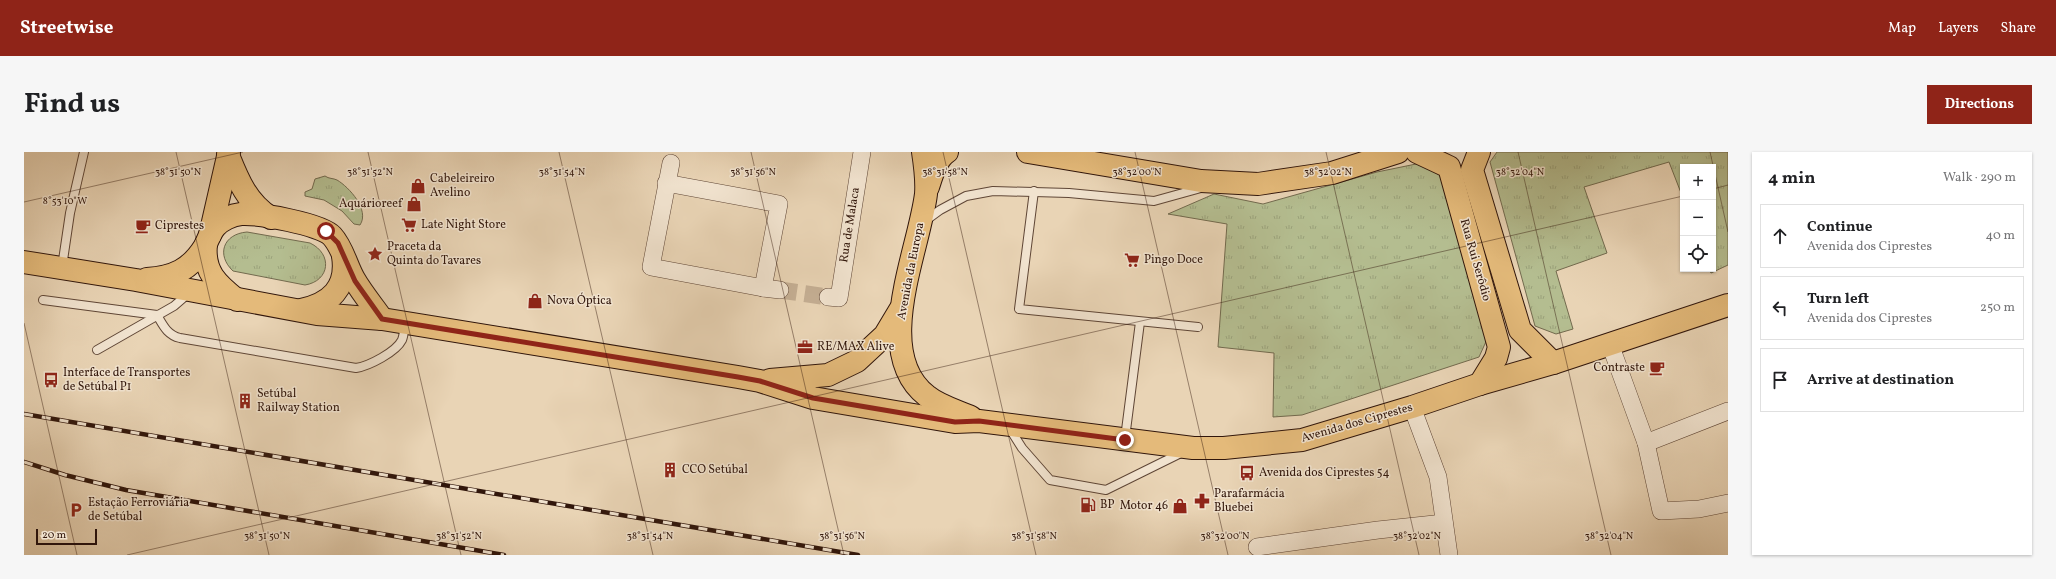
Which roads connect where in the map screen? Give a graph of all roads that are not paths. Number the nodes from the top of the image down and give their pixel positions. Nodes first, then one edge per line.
1 (84, 152) edge
2 (862, 152) edge
3 (923, 152) edge
4 (946, 152) edge
5 (1028, 152) edge
6 (1398, 152) edge
7 (1417, 152) edge
8 (1479, 152) edge
9 (228, 153) edge
10 (671, 163) dead end
11 (1219, 182) junction
12 (666, 183) junction
13 (1034, 191) junction
14 (926, 194) junction
15 (271, 218) junction
16 (920, 225) junction
17 (208, 240) junction
18 (342, 253) junction
19 (24, 262) edge
20 (62, 268) junction
21 (136, 280) junction
22 (764, 288) junction
23 (780, 290) tunnel mouth
24 (191, 292) junction
25 (833, 298) dead end
26 (43, 300) dead end
27 (237, 300) junction
28 (1728, 304) edge
29 (903, 305) junction
30 (298, 311) junction
31 (157, 315) junction
32 (382, 319) junction
33 (1140, 322) junction
34 (405, 323) junction
35 (1198, 328) dead end
36 (1610, 344) junction
37 (100, 348) dead end
38 (1553, 363) junction
39 (760, 381) junction
40 (1480, 384) junction
41 (1412, 407) junction
42 (1728, 411) edge
43 (979, 421) junction
44 (1008, 424) junction
45 (1125, 440) junction
46 (1646, 443) junction
47 (1193, 448) junction
48 (1728, 503) edge
49 (1444, 523) junction
50 (1257, 547) dead end
51 (1449, 555) edge

1 - 20 lane
2 - 25 street, Rua de Malaca
3 - 14 main road, Avenida da Europa
4 - 14 main road
5 - 11 main road
6 - 11 main road
7 - 40 main road, Rua Rui Serôdio
8 - 38 main road, Rua Rui Serôdio
9 - 15 main road
9 - 17 main road
10 - 12 street
11 - 13 lane
12 - 22 street
12 - 22 street
13 - 16 lane
13 - 33 lane
14 - 16 main road, Avenida da Europa
15 - 17 main road, Avenida dos Ciprestes
15 - 18 main road, Avenida dos Ciprestes
16 - 29 main road, Avenida da Europa
17 - 21 main road, Avenida dos Ciprestes
17 - 27 main road
18 - 30 main road, Avenida dos Ciprestes
18 - 32 main road, Avenida dos Ciprestes
19 - 20 main road, Avenida dos Ciprestes
20 - 21 main road, Avenida dos Ciprestes
21 - 24 main road, Avenida dos Ciprestes
22 - 23 street
24 - 27 main road, Avenida dos Ciprestes
24 - 31 lane
26 - 31 lane
27 - 30 main road, Avenida dos Ciprestes
28 - 36 main road, Avenida dos Ciprestes
29 - 39 main road
29 - 43 main road, Avenida da Europa
30 - 32 main road, Avenida dos Ciprestes
31 - 34 lane
31 - 37 lane
32 - 34 main road, Avenida dos Ciprestes
33 - 35 lane
33 - 45 lane
34 - 39 main road, Avenida dos Ciprestes
36 - 38 main road, Avenida dos Ciprestes
36 - 46 street
38 - 40 main road, Avenida dos Ciprestes
39 - 43 main road, Avenida dos Ciprestes
40 - 41 main road, Avenida dos Ciprestes
41 - 47 main road, Avenida dos Ciprestes
41 - 49 street
42 - 46 street
43 - 44 main road, Avenida dos Ciprestes
44 - 45 main road, Avenida dos Ciprestes
44 - 47 lane
45 - 47 main road, Avenida dos Ciprestes
46 - 48 street
49 - 50 street
49 - 51 street

